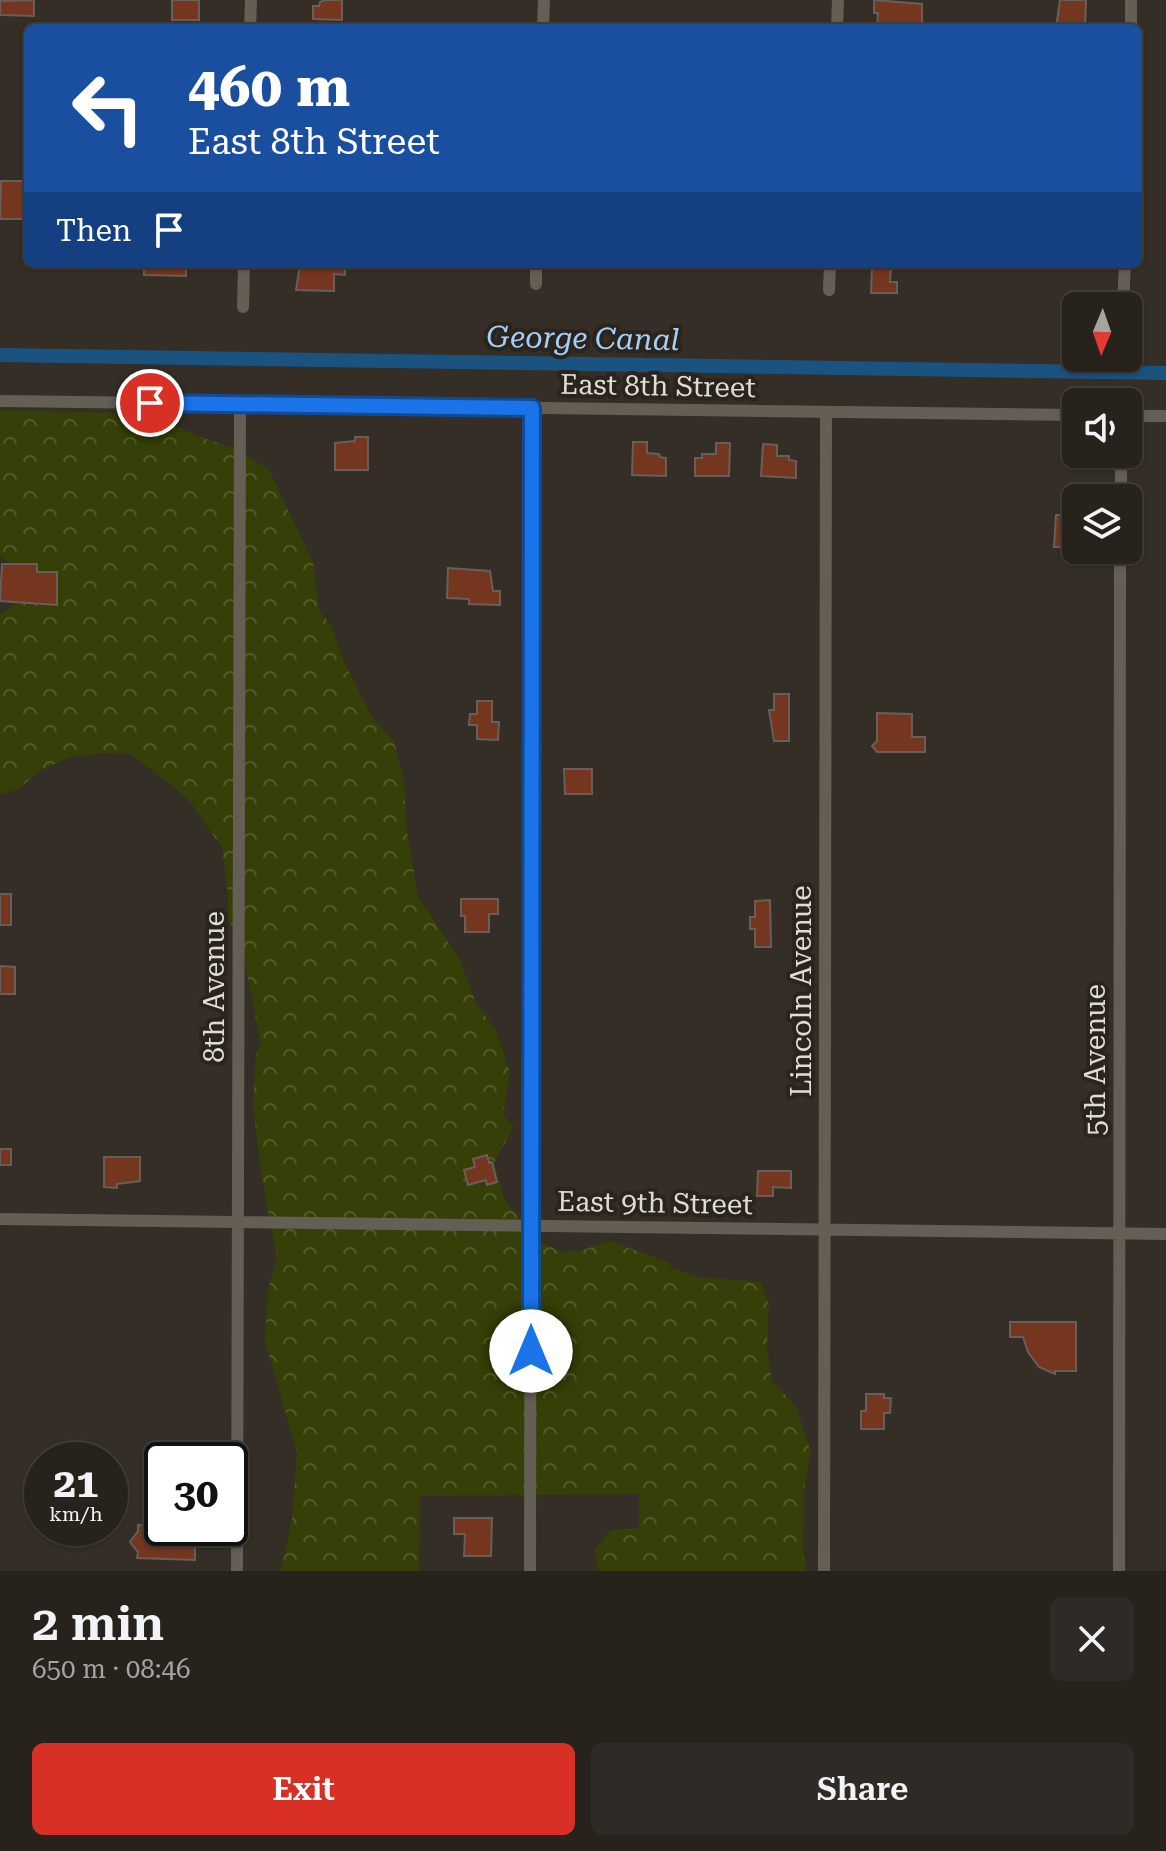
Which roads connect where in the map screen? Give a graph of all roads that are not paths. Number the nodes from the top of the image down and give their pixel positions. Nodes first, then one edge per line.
1 (251, 0) edge
2 (544, 0) edge
3 (838, 0) edge
4 (1131, 0) edge
5 (250, 24) edge
6 (543, 24) edge
7 (837, 24) edge
8 (1131, 24) edge
9 (244, 268) edge
10 (536, 268) edge
11 (830, 268) edge
12 (1125, 268) edge
13 (536, 284) dead end
14 (829, 290) dead end
15 (1124, 292) edge
16 (243, 307) dead end
17 (0, 401) edge
18 (240, 404) junction
19 (532, 408) junction
20 (826, 412) junction
21 (1062, 415) edge
22 (1142, 416) edge
23 (1166, 416) edge
24 (1120, 564) edge
25 (0, 1219) edge
26 (238, 1222) junction
27 (532, 1226) junction
28 (825, 1230) junction
29 (1119, 1234) junction
30 (1166, 1234) edge
31 (237, 1571) edge
32 (530, 1571) edge
33 (824, 1571) edge
34 (1119, 1571) edge

1 - 5 street
2 - 6 street
3 - 7 street
4 - 8 street
9 - 16 street
10 - 13 street
11 - 14 street
12 - 15 street
17 - 18 street, East 8th Street
18 - 19 street, East 8th Street
18 - 26 street, 8th Avenue
19 - 20 street, East 8th Street
19 - 27 street
20 - 21 street, East 8th Street
20 - 28 street, Lincoln Avenue
22 - 23 street
24 - 29 street, 5th Avenue
25 - 26 street, East 9th Street
26 - 27 street, East 9th Street
26 - 31 street, 8th Avenue
27 - 28 street, East 9th Street
27 - 32 street
28 - 29 street, East 9th Street
28 - 33 street, Lincoln Avenue
29 - 30 street, East 9th Street
29 - 34 street, 5th Avenue

